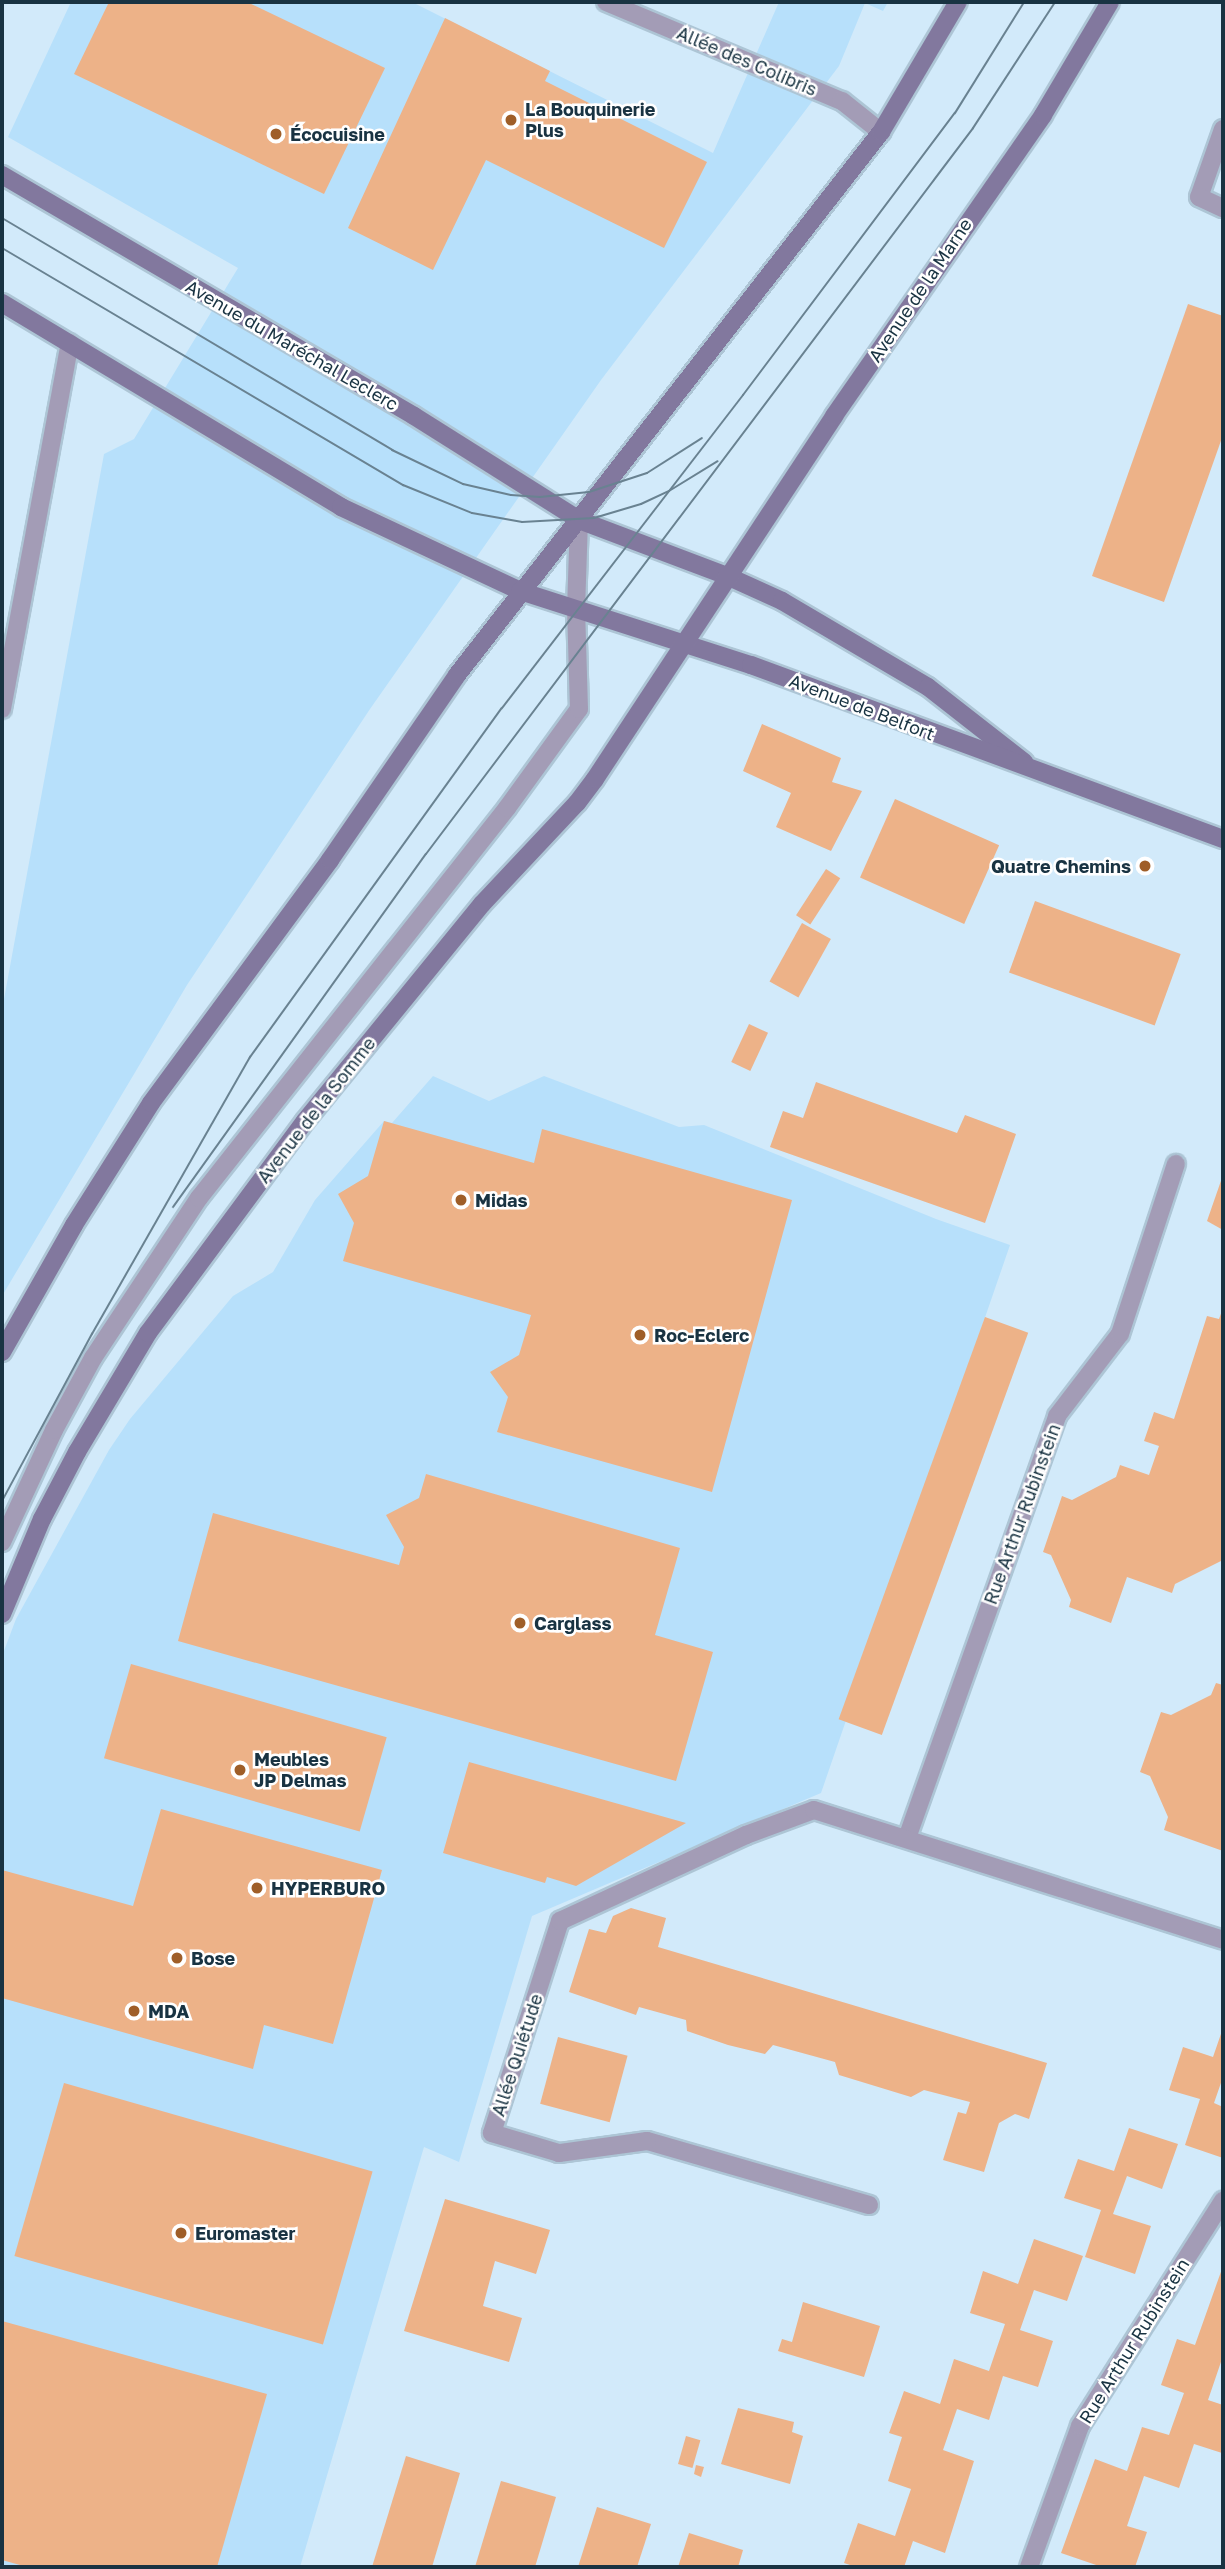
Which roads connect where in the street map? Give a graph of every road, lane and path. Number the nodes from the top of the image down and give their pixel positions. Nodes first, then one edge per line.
1 (606, 2) edge
2 (958, 2) edge
3 (1110, 2) edge
4 (1223, 129) edge
5 (881, 132) junction
6 (2, 175) edge
7 (1223, 208) edge
8 (2, 303) edge
9 (69, 343) junction
10 (579, 520) junction
11 (727, 576) junction
12 (520, 591) junction
13 (576, 610) junction
14 (685, 643) junction
15 (2, 709) edge
16 (1038, 773) junction
17 (1223, 839) edge
18 (1176, 1164) dead end
19 (2, 1352) edge
20 (2, 1542) edge
21 (2, 1614) edge
22 (907, 1838) junction
23 (1223, 1940) edge
24 (1223, 2201) edge
25 (869, 2205) dead end
26 (1029, 2567) edge

1 - 5 street, Allée des Colibris
2 - 5 main road
3 - 11 main road, Avenue de la Marne
4 - 7 street
5 - 10 main road
6 - 10 main road, Avenue du Maréchal Leclerc
8 - 9 main road
9 - 12 main road
9 - 15 street
10 - 11 main road, Avenue du Maréchal Leclerc
10 - 12 main road
10 - 13 street
11 - 14 main road, Avenue de la Marne
11 - 16 main road, Avenue de Belfort
12 - 13 main road, Avenue de Belfort
12 - 19 main road
13 - 14 main road, Avenue de Belfort
13 - 20 street
14 - 16 main road, Avenue de Belfort
14 - 21 main road, Avenue de la Somme
16 - 17 main road, Avenue de Belfort
18 - 22 street, Rue Arthur Rubinstein
22 - 23 street
22 - 25 street, Allée Quiétude
24 - 26 street, Rue Arthur Rubinstein

